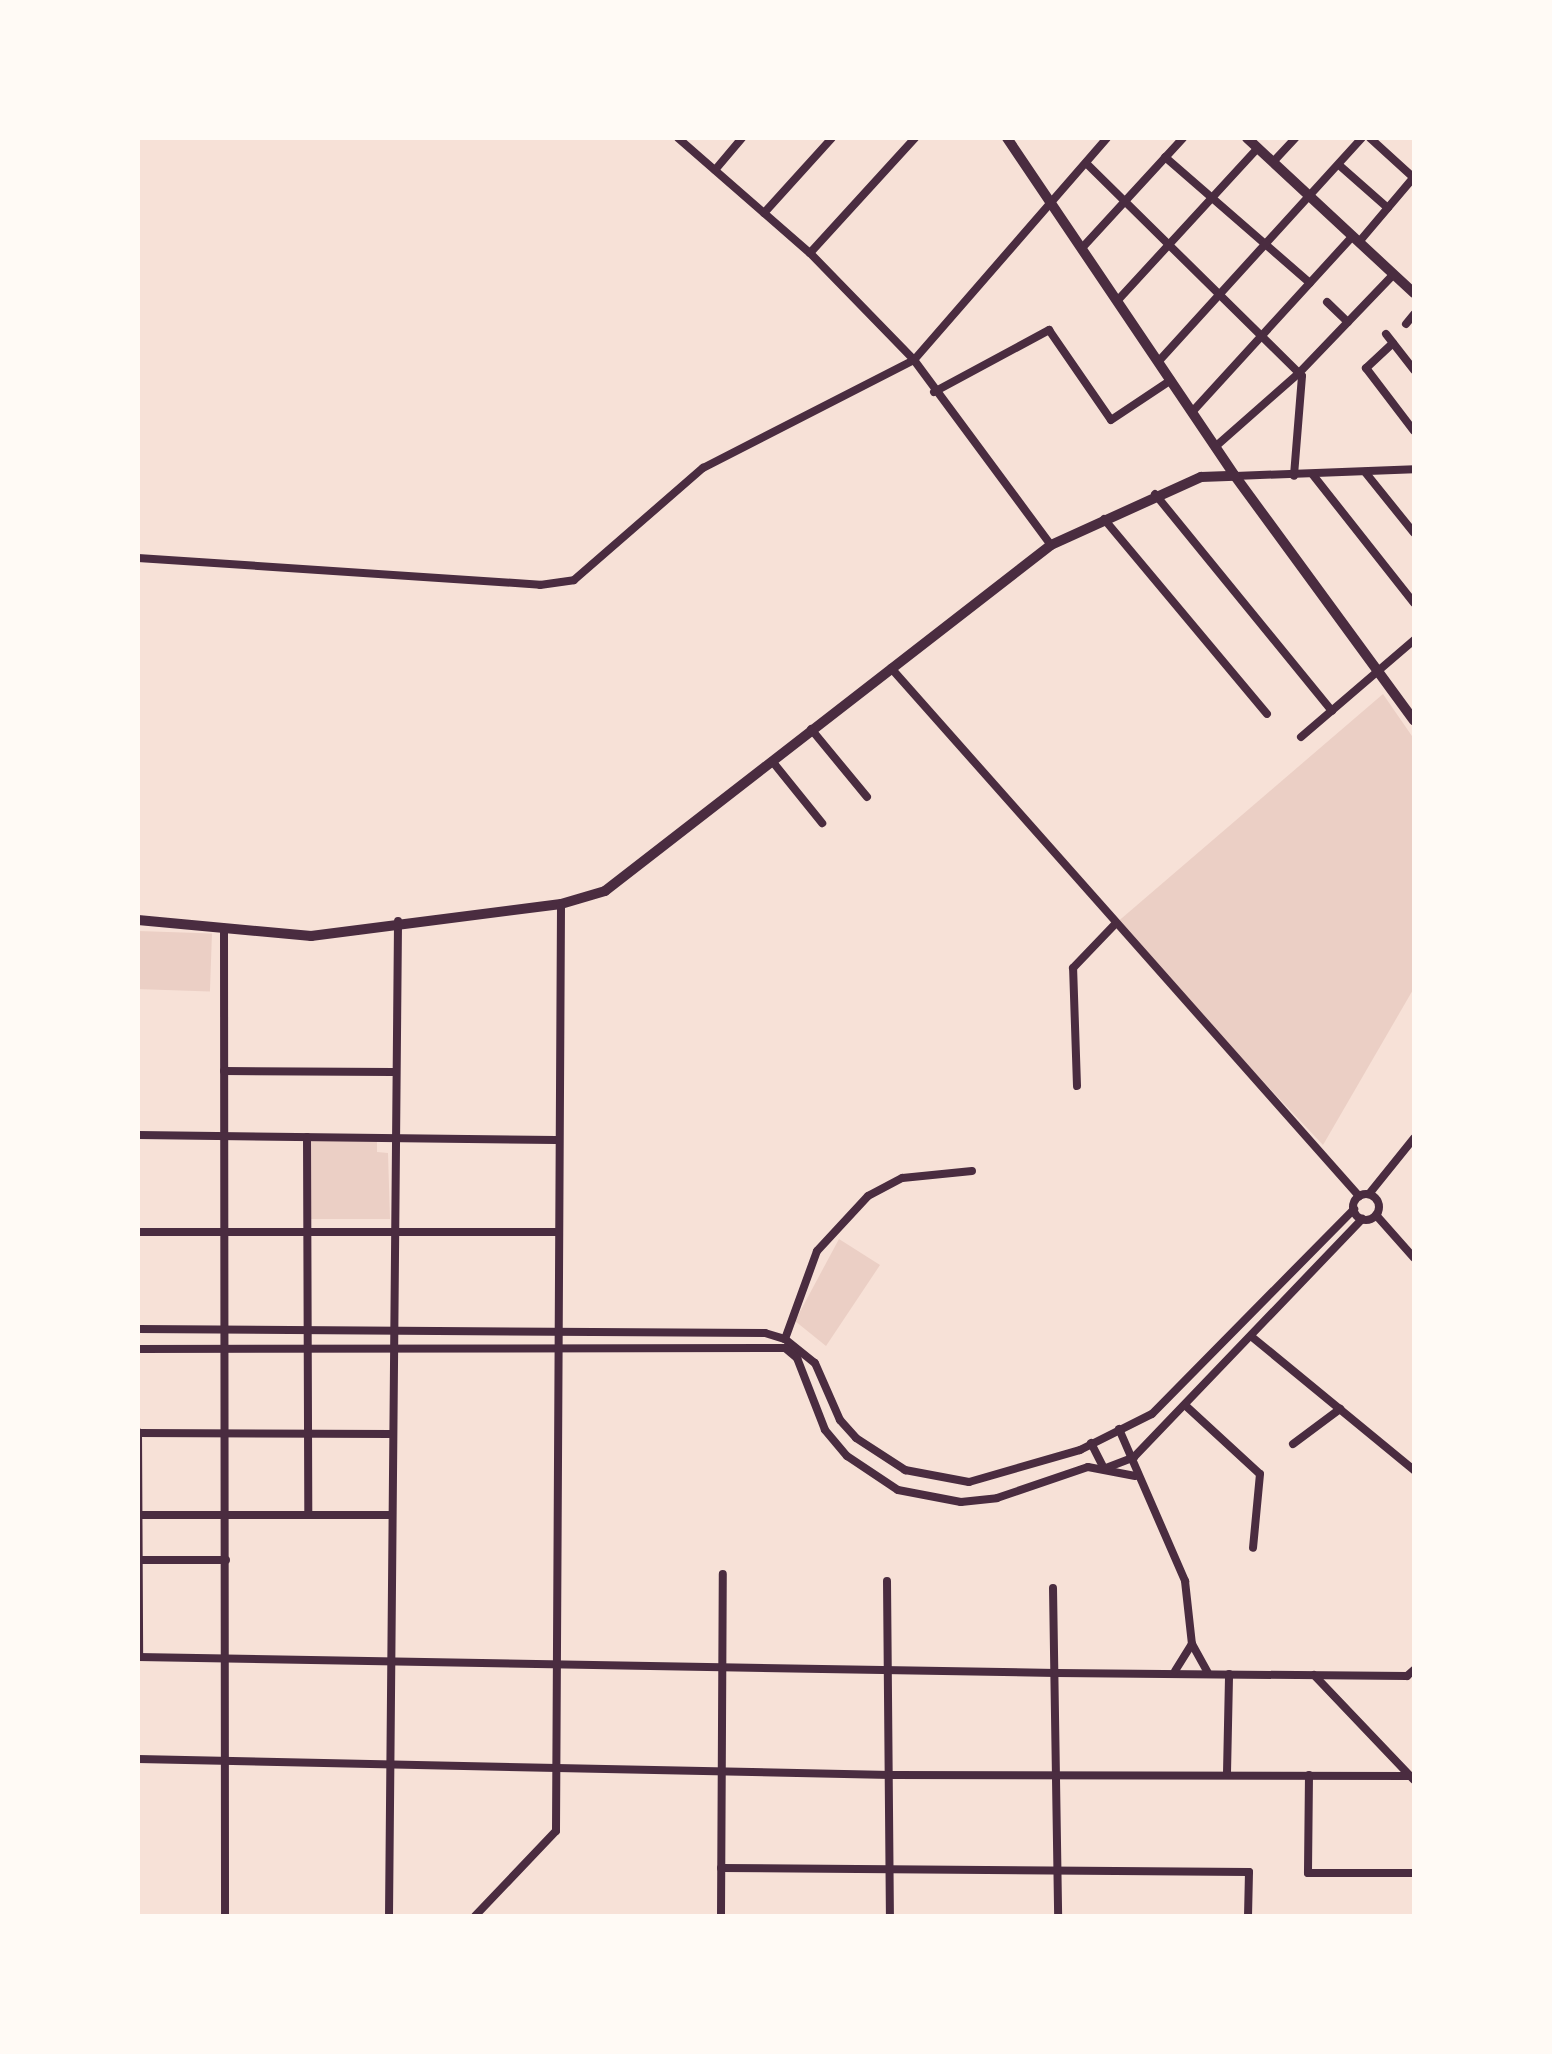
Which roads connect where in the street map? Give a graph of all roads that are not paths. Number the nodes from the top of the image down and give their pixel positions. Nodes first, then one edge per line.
1 (679, 138) edge
2 (742, 138) edge
3 (832, 138) edge
4 (916, 138) edge
5 (1007, 138) edge
6 (1108, 138) edge
7 (1183, 138) edge
8 (1247, 138) edge
9 (1294, 138) edge
10 (1366, 138) edge
11 (1258, 148) junction
12 (1165, 157) junction
13 (1274, 162) junction
14 (1086, 163) junction
15 (1339, 165) junction
16 (715, 170) junction
17 (1414, 177) edge
18 (1212, 198) junction
19 (1311, 198) junction
20 (1125, 200) junction
21 (1052, 204) junction
22 (1388, 208) junction
23 (764, 212) junction
24 (1356, 239) junction
25 (1169, 244) junction
26 (1268, 246) junction
27 (1082, 248) junction
28 (810, 253) junction
29 (1394, 274) junction
30 (1310, 283) junction
31 (1414, 294) edge
32 (1222, 295) junction
33 (1118, 300) junction
34 (1328, 302) dead end
35 (1414, 314) edge
36 (1348, 322) junction
37 (1406, 324) dead end
38 (1386, 334) dead end
39 (1263, 335) junction
40 (1393, 343) junction
41 (914, 360) junction
42 (1158, 362) junction
43 (1414, 370) edge
44 (1300, 373) junction
45 (1170, 380) junction
46 (934, 392) junction
47 (1193, 412) junction
48 (1414, 431) edge
49 (1215, 446) junction
50 (1413, 471) edge
51 (1365, 472) junction
52 (1314, 475) junction
53 (1236, 476) junction
54 (1294, 476) junction
55 (1155, 494) junction
56 (1104, 519) junction
57 (1414, 533) edge
58 (1051, 545) junction
59 (138, 558) edge
60 (1414, 604) edge
61 (1414, 640) edge
62 (889, 666) junction
63 (1376, 673) junction
64 (1332, 711) junction
65 (1267, 714) dead end
66 (1414, 721) edge
67 (811, 729) junction
68 (1300, 737) dead end
69 (772, 761) junction
70 (866, 797) dead end
71 (822, 823) dead end
72 (560, 904) junction
73 (138, 920) edge
74 (398, 922) junction
75 (1115, 924) junction
76 (224, 930) junction
77 (224, 1072) junction
78 (393, 1072) junction
79 (1077, 1086) dead end
80 (138, 1135) edge
81 (224, 1136) junction
82 (307, 1137) junction
83 (392, 1138) junction
84 (1414, 1138) edge
85 (556, 1140) junction
86 (972, 1170) dead end
87 (1364, 1195) junction
88 (1354, 1209) junction
89 (1376, 1215) junction
90 (1362, 1219) junction
91 (138, 1232) edge
92 (225, 1232) junction
93 (307, 1232) junction
94 (392, 1232) junction
95 (556, 1232) junction
96 (1414, 1238) edge
97 (1406, 1248) junction
98 (1414, 1258) edge
99 (138, 1329) edge
100 (226, 1331) junction
101 (307, 1332) junction
102 (391, 1332) junction
103 (555, 1333) junction
104 (1252, 1337) junction
105 (785, 1344) junction
106 (555, 1347) junction
107 (138, 1348) edge
108 (307, 1348) junction
109 (391, 1348) junction
110 (226, 1349) junction
111 (1186, 1406) junction
112 (1340, 1409) junction
113 (1119, 1430) junction
114 (138, 1432) edge
115 (226, 1433) junction
116 (307, 1434) junction
117 (391, 1434) junction
118 (1091, 1443) junction
119 (1293, 1444) dead end
120 (1134, 1457) junction
121 (1104, 1469) junction
122 (1414, 1470) edge
123 (1135, 1476) junction
124 (226, 1514) junction
125 (308, 1514) junction
126 (138, 1515) edge
127 (392, 1515) junction
128 (1253, 1548) dead end
129 (138, 1560) edge
130 (226, 1560) junction
131 (723, 1574) dead end
132 (888, 1581) dead end
133 (1053, 1588) dead end
134 (1192, 1644) junction
135 (138, 1656) edge
136 (226, 1658) junction
137 (391, 1661) junction
138 (557, 1666) junction
139 (722, 1667) junction
140 (1414, 1670) edge
141 (889, 1671) junction
142 (1175, 1672) junction
143 (1208, 1673) junction
144 (1056, 1674) junction
145 (1229, 1674) junction
146 (1314, 1675) junction
147 (138, 1759) edge
148 (227, 1762) junction
149 (390, 1765) junction
150 (555, 1769) junction
151 (722, 1770) junction
152 (1056, 1771) junction
153 (1228, 1774) junction
154 (891, 1775) junction
155 (1309, 1775) junction
156 (1412, 1778) edge
157 (721, 1868) junction
158 (1057, 1870) junction
159 (890, 1873) junction
160 (1414, 1873) edge
161 (226, 1916) edge
162 (390, 1916) edge
163 (475, 1916) edge
164 (721, 1916) edge
165 (890, 1916) edge
166 (1058, 1916) edge
167 (1248, 1916) edge

1 - 16 street
2 - 16 street
3 - 23 street
4 - 28 street
5 - 21 street
6 - 14 street
7 - 12 street
8 - 11 street
9 - 13 street
10 - 15 street
10 - 17 street
11 - 13 street
11 - 18 street
12 - 18 street
12 - 20 street
13 - 19 street
14 - 20 street
14 - 21 street
15 - 19 street
15 - 22 street
16 - 23 street
17 - 22 street
18 - 25 street
18 - 26 street
19 - 24 street
19 - 26 street
20 - 25 street
20 - 27 street
21 - 27 street
21 - 41 street
22 - 24 street
23 - 28 street
24 - 29 street
24 - 30 street
25 - 32 street
25 - 33 street
26 - 30 street
26 - 32 street
27 - 33 street
28 - 41 street
29 - 31 street
29 - 36 street
30 - 39 street
32 - 39 street
32 - 42 street
33 - 42 street
34 - 36 street
35 - 37 street
36 - 44 street
38 - 40 street
39 - 44 street
39 - 47 street
40 - 43 street
40 - 48 street
41 - 46 street
41 - 59 street
42 - 45 street
44 - 49 street
44 - 54 street
45 - 46 street
45 - 47 street
46 - 58 street
47 - 49 street
49 - 53 street
50 - 51 street
51 - 52 street
51 - 57 street
52 - 54 street
52 - 60 street
53 - 54 street
53 - 55 street
53 - 63 street
55 - 56 street
55 - 64 street
56 - 58 street
56 - 65 street
58 - 62 street
61 - 63 street
62 - 67 street
62 - 75 street
63 - 64 street
63 - 66 street
64 - 68 street
67 - 69 street
67 - 70 street
69 - 71 street
69 - 72 street
72 - 74 street
72 - 85 street
73 - 76 street
74 - 76 street
74 - 78 street
75 - 79 street
75 - 87 street
76 - 77 street
77 - 78 street
77 - 81 street
78 - 83 street
80 - 81 street
81 - 82 street
81 - 92 street
82 - 83 street
82 - 93 street
83 - 85 street
83 - 94 street
84 - 87 street
85 - 95 street
86 - 105 street
87 - 88 street
87 - 89 street
88 - 90 street
88 - 113 street
89 - 90 street
89 - 97 street
90 - 104 street
91 - 92 street
92 - 93 street
92 - 100 street
93 - 94 street
93 - 101 street
94 - 95 street
94 - 102 street
95 - 103 street
96 - 97 street
97 - 98 street
99 - 100 street
100 - 101 street
100 - 110 street
101 - 102 street
101 - 108 street
102 - 103 street
102 - 109 street
103 - 105 street
103 - 106 street
104 - 111 street
104 - 112 street
105 - 106 street
105 - 118 street
105 - 121 street
106 - 109 street
106 - 138 street
107 - 110 street
108 - 109 street
108 - 110 street
108 - 116 street
109 - 117 street
110 - 115 street
111 - 120 street
111 - 128 street
112 - 119 street
112 - 122 street
113 - 118 street
113 - 120 street
114 - 115 street
114 - 126 street
115 - 116 street
115 - 124 street
116 - 117 street
116 - 125 street
117 - 127 street
118 - 121 street
120 - 121 street
120 - 123 street
121 - 123 street
123 - 134 street
124 - 125 street
124 - 126 street
124 - 130 street
125 - 127 street
126 - 129 street
127 - 137 street
129 - 130 street
129 - 135 street
130 - 136 street
131 - 139 street
132 - 141 street
133 - 144 street
134 - 142 street
134 - 143 street
135 - 136 street
136 - 137 street
136 - 148 street
137 - 138 street
137 - 149 street
138 - 139 street
138 - 150 street
139 - 141 street
139 - 151 street
140 - 146 street
141 - 144 street
141 - 154 street
142 - 143 street
142 - 144 street
143 - 145 street
144 - 152 street
145 - 146 street
145 - 153 street
146 - 156 street
147 - 148 street
148 - 149 street
148 - 161 street
149 - 150 street
149 - 162 street
150 - 151 street
150 - 163 street
151 - 154 street
151 - 157 street
152 - 153 street
152 - 154 street
152 - 158 street
153 - 155 street
154 - 159 street
155 - 156 street
155 - 160 street
157 - 159 street
157 - 164 street
158 - 159 street
158 - 166 street
158 - 167 street
159 - 165 street

